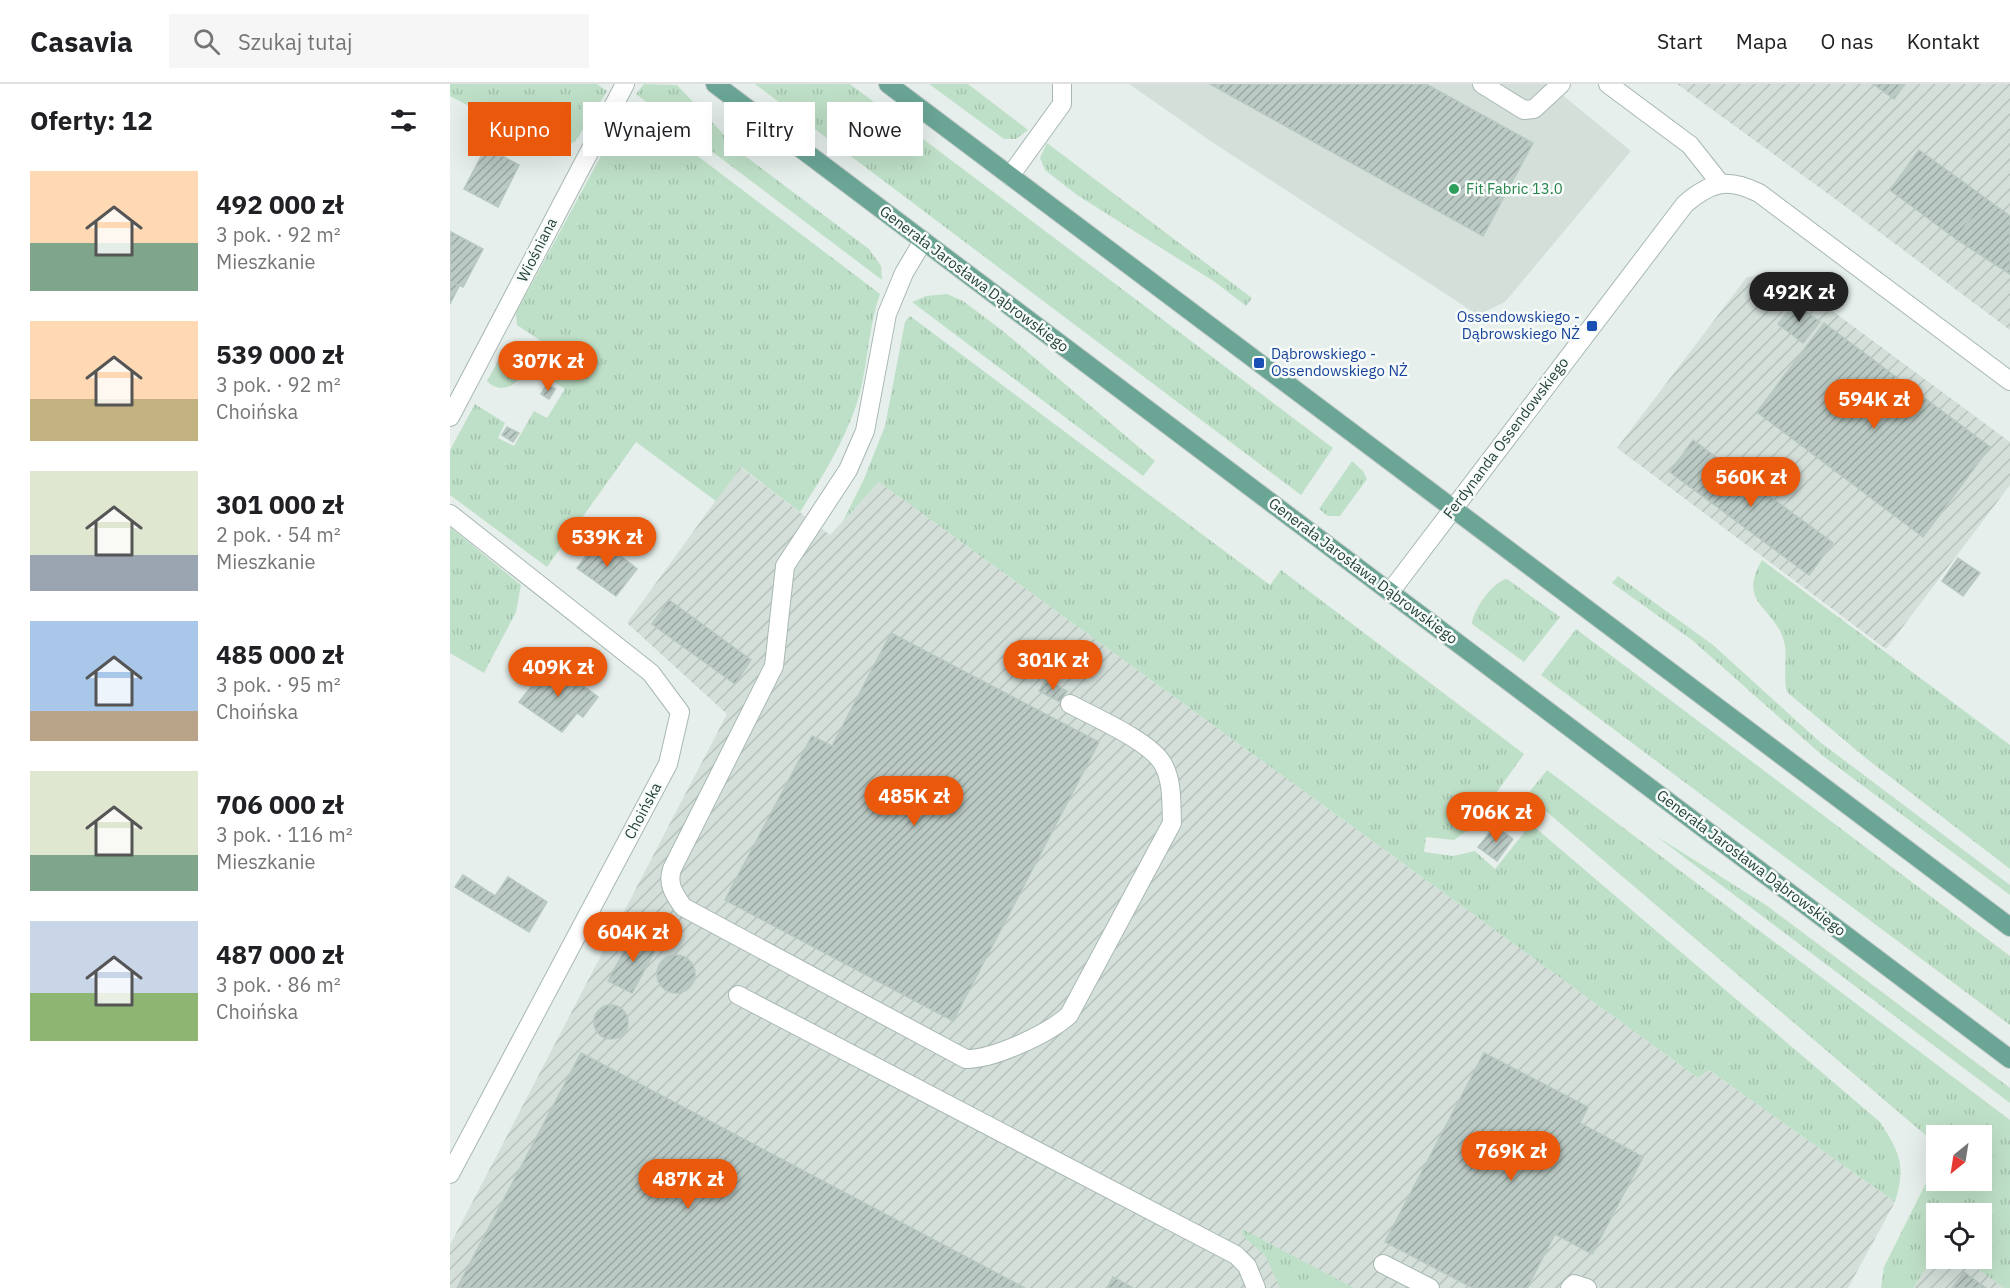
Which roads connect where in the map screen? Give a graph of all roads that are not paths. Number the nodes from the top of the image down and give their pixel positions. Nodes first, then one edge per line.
1 (625, 84) edge
2 (715, 84) edge
3 (888, 84) edge
4 (1062, 84) edge
5 (1482, 84) edge
6 (1561, 84) edge
7 (1608, 84) edge
8 (1010, 176) junction
9 (1720, 183) junction
10 (923, 241) junction
11 (2010, 381) edge
12 (450, 417) edge
13 (1452, 508) junction
14 (450, 514) edge
15 (1390, 592) junction
16 (1070, 704) dead end
17 (2010, 927) edge
18 (738, 995) dead end
19 (2010, 1059) edge
20 (450, 1174) edge
21 (1383, 1264) dead end
22 (1256, 1288) edge
23 (1430, 1288) edge
24 (1570, 1288) edge
25 (1587, 1288) edge

1 - 12 street, Wiośniana
2 - 10 main road, Generała Jarosława Dąbrowskiego
3 - 8 main road
4 - 8 street
5 - 6 street
7 - 9 street
8 - 13 main road
9 - 11 street
9 - 13 street, Ferdynanda Ossendowskiego
10 - 15 main road, Generała Jarosława Dąbrowskiego
10 - 16 street
13 - 15 street, Ferdynanda Ossendowskiego
13 - 17 main road
14 - 20 street, Choińska
15 - 19 main road, Generała Jarosława Dąbrowskiego
18 - 22 street
21 - 23 street
24 - 25 street

